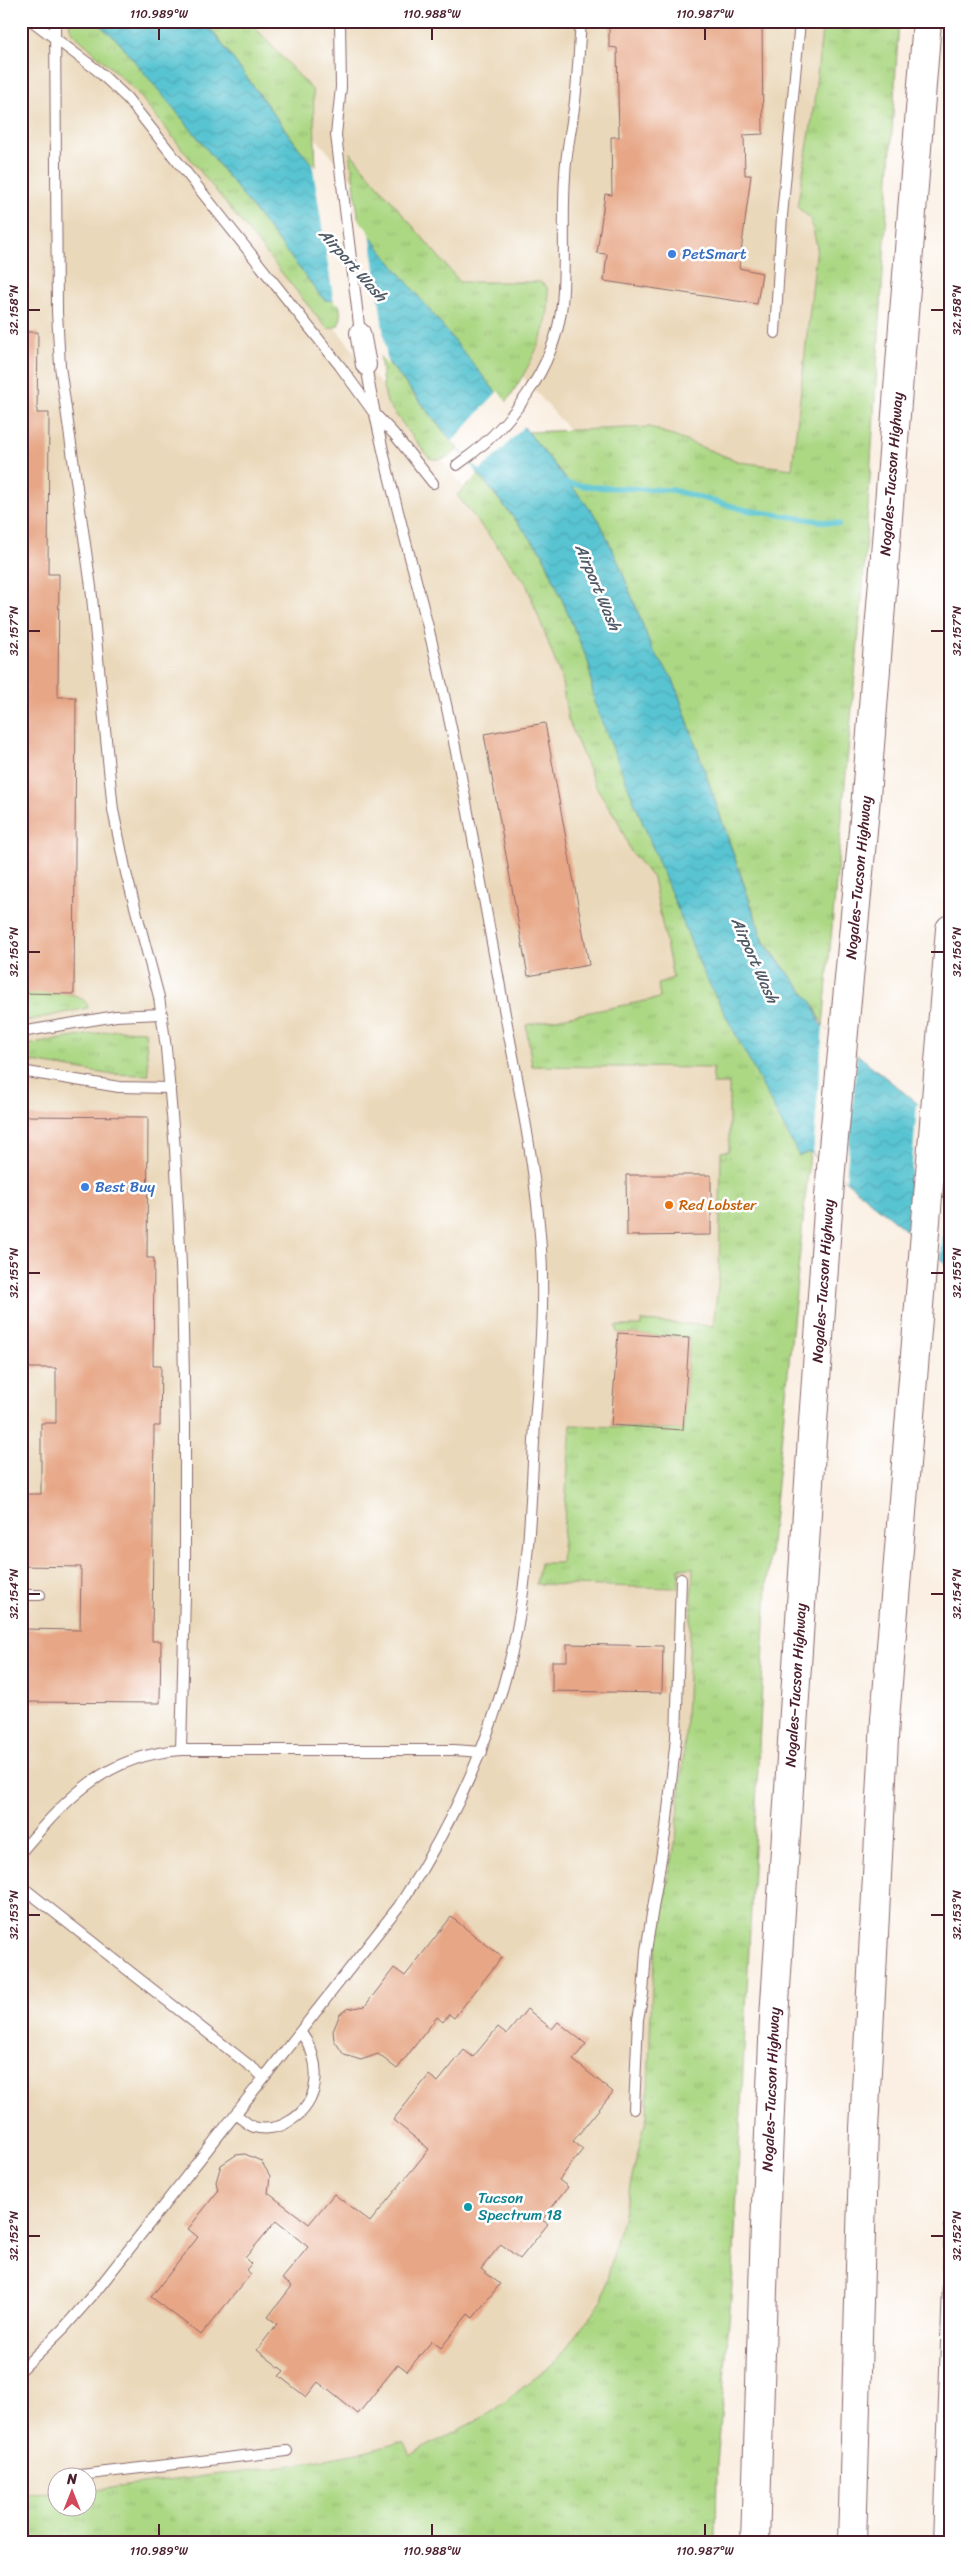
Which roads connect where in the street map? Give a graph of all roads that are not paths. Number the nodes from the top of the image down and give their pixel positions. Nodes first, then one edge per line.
1 (32, 21) edge
2 (54, 21) edge
3 (340, 21) edge
4 (581, 21) edge
5 (800, 21) edge
6 (911, 21) edge
7 (927, 21) edge
8 (54, 37) junction
9 (360, 332) joint
10 (775, 333) dead end
11 (366, 365) joint
12 (374, 413) junction
13 (457, 465) dead end
14 (890, 478) junction
15 (433, 483) dead end
16 (950, 928) edge
17 (162, 1014) junction
18 (21, 1032) edge
19 (21, 1071) edge
20 (170, 1088) junction
21 (681, 1579) dead end
22 (21, 1595) edge
23 (40, 1595) dead end
24 (181, 1750) junction
25 (482, 1752) junction
26 (21, 1852) edge
27 (21, 1886) edge
28 (300, 2032) junction
29 (264, 2077) junction
30 (634, 2109) dead end
31 (235, 2114) junction
32 (950, 2226) edge
33 (21, 2370) edge
34 (288, 2451) dead end
35 (98, 2473) edge
36 (945, 2509) edge
37 (755, 2543) edge
38 (852, 2543) edge
39 (939, 2543) edge

1 - 8 lane
2 - 8 lane
3 - 9 lane
4 - 13 lane
5 - 10 lane
6 - 14 highway
7 - 14 highway, Nogales–Tucson Highway
8 - 12 lane
8 - 17 lane
9 - 11 street
11 - 12 lane
12 - 15 lane
12 - 25 lane
14 - 37 highway, Nogales–Tucson Highway
16 - 38 highway
17 - 18 lane
17 - 20 lane
19 - 20 lane
20 - 24 lane
21 - 30 lane
22 - 23 lane
24 - 25 lane
24 - 26 lane
25 - 28 lane
27 - 29 lane
28 - 29 lane
28 - 31 lane
29 - 31 lane
31 - 33 lane
32 - 36 lane
34 - 35 lane
36 - 39 lane

